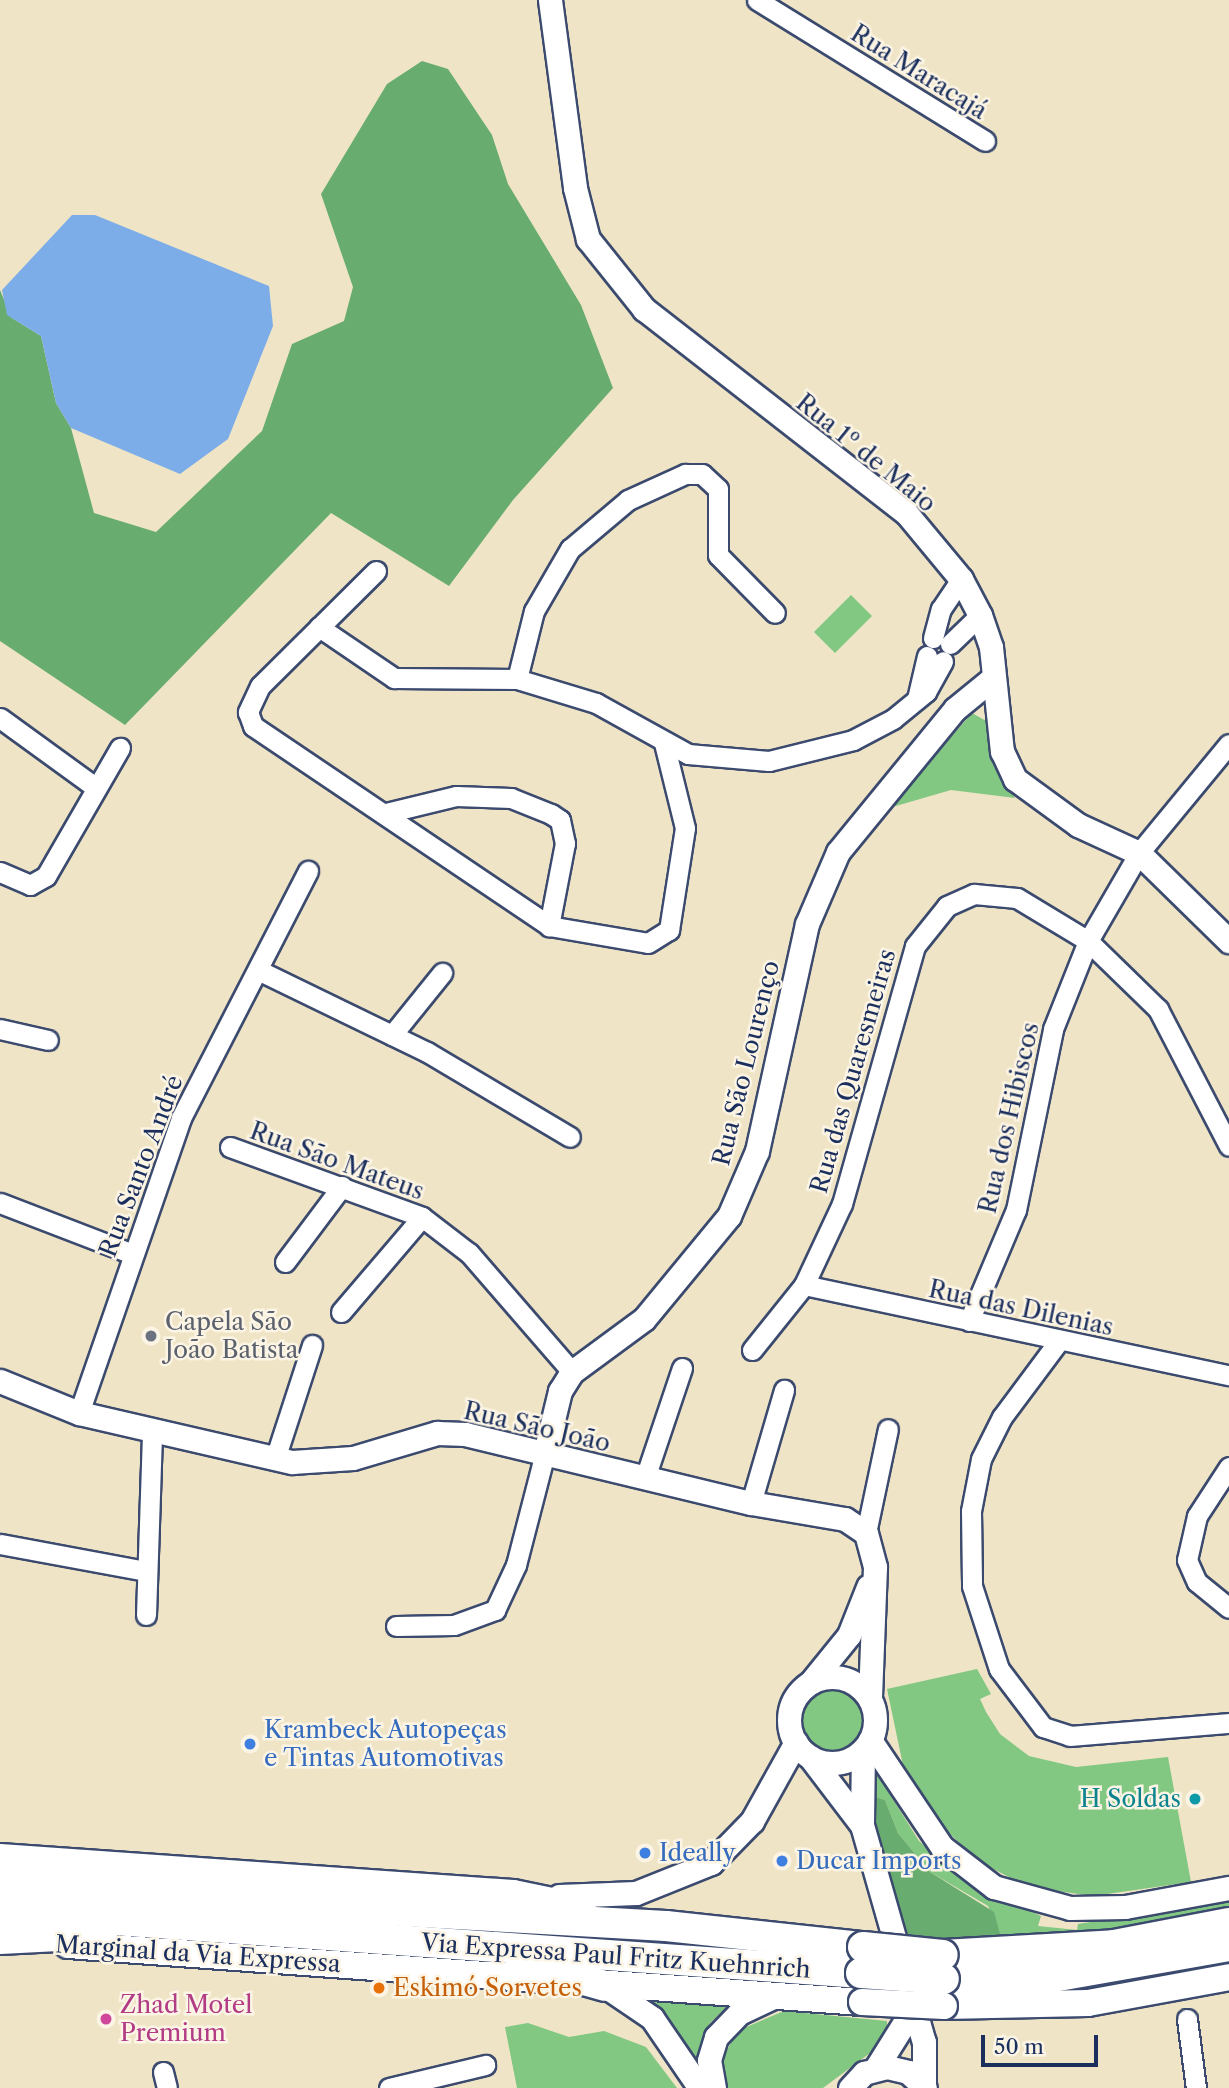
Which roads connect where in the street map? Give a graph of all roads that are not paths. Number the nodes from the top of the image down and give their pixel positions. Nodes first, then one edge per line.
1 (550, 0) edge
2 (757, 0) edge
3 (985, 141) dead end
4 (376, 570) dead end
5 (961, 579) junction
6 (775, 612) dead end
7 (980, 615) junction
8 (319, 626) junction
9 (938, 650) junction
10 (994, 677) junction
11 (517, 679) junction
12 (0, 718) edge
13 (664, 743) junction
14 (1229, 744) edge
15 (120, 748) dead end
16 (95, 787) junction
17 (386, 813) junction
18 (1139, 853) junction
19 (308, 870) dead end
20 (0, 872) edge
21 (549, 926) junction
22 (1088, 941) junction
23 (1229, 941) edge
24 (258, 970) junction
25 (442, 973) dead end
26 (0, 1029) edge
27 (392, 1035) junction
28 (48, 1040) dead end
29 (570, 1137) dead end
30 (1229, 1146) edge
31 (230, 1147) dead end
32 (342, 1186) junction
33 (0, 1203) edge
34 (422, 1217) junction
35 (133, 1254) junction
36 (285, 1262) dead end
37 (804, 1285) junction
38 (341, 1312) dead end
39 (969, 1321) junction
40 (1058, 1342) junction
41 (312, 1345) dead end
42 (752, 1350) dead end
43 (682, 1367) dead end
44 (572, 1372) junction
45 (1229, 1375) edge
46 (0, 1381) edge
47 (784, 1390) dead end
48 (79, 1413) junction
49 (888, 1429) dead end
50 (152, 1433) junction
51 (545, 1454) junction
52 (275, 1459) junction
53 (1229, 1467) edge
54 (645, 1478) junction
55 (751, 1503) junction
56 (866, 1533) junction
57 (0, 1544) edge
58 (875, 1567) junction
59 (145, 1571) junction
60 (1229, 1608) edge
61 (146, 1615) dead end
62 (396, 1626) dead end
63 (811, 1682) junction
64 (870, 1699) junction
65 (1229, 1723) edge
66 (867, 1745) junction
67 (802, 1748) junction
68 (862, 1825) junction
69 (0, 1859) edge
70 (134, 1868) junction
71 (0, 1888) edge
72 (1229, 1888) edge
73 (32, 1891) junction
74 (513, 1895) junction
75 (0, 1912) edge
76 (1229, 1923) edge
77 (188, 1925) junction
78 (666, 1926) junction
79 (13, 1940) edge
80 (463, 1945) junction
81 (1229, 1946) edge
82 (862, 1974) junction
83 (1229, 1977) edge
84 (944, 1980) junction
85 (605, 1986) junction
86 (774, 1997) junction
87 (913, 2009) junction
88 (1187, 2019) dead end
89 (485, 2066) dead end
90 (876, 2068) junction
91 (924, 2087) edge
92 (389, 2088) edge
93 (700, 2088) edge
94 (714, 2088) edge
95 (850, 2088) edge
96 (1196, 2088) edge

1 - 5 street, Rua 1º de Maio
2 - 3 street, Rua Maracajá
4 - 8 street
5 - 7 street, Rua 1º de Maio
5 - 9 street
6 - 11 street
7 - 9 street
7 - 10 street, Rua 1º de Maio
8 - 11 street
8 - 17 street
9 - 13 street
10 - 18 street, Rua 1º de Maio
10 - 44 street, Rua São Lourenço
11 - 13 street
12 - 16 street
13 - 21 street
14 - 18 street, Rua dos Hibiscos
15 - 16 street
16 - 20 street
17 - 21 street
17 - 21 street
18 - 22 street, Rua dos Hibiscos
18 - 23 street, Rua 1º de Maio
19 - 24 street, Rua Santo André
22 - 30 street, Rua das Quaresmeiras
22 - 37 street, Rua das Quaresmeiras
22 - 39 street, Rua dos Hibiscos
24 - 27 street
24 - 35 street, Rua Santo André
25 - 27 street
26 - 28 street
27 - 29 street
31 - 32 street, Rua São Mateus
32 - 34 street, Rua São Mateus
32 - 36 street
33 - 35 street
34 - 38 street
34 - 44 street, Rua São Mateus
35 - 48 street, Rua Santo André
37 - 39 street, Rua das Dilenias
37 - 42 street, Rua das Quaresmeiras
39 - 40 street, Rua das Dilenias
40 - 45 street, Rua das Dilenias
40 - 65 street
41 - 52 street
43 - 54 street
44 - 51 street, Rua São Lourenço
46 - 48 street, Rua São João
47 - 55 street
48 - 50 street, Rua São João
49 - 56 street
50 - 52 street, Rua São João
50 - 59 street
51 - 52 street, Rua São João
51 - 54 street, Rua São João
51 - 62 street
53 - 60 street
54 - 55 street, Rua São João
55 - 56 street, Rua São João
56 - 58 street
57 - 59 street
58 - 63 street
58 - 64 street
59 - 61 street
63 - 64 street
63 - 67 street
64 - 66 street
66 - 67 street
66 - 68 street
66 - 72 street
67 - 68 street
67 - 74 street
68 - 87 street
69 - 70 main road
70 - 73 main road
70 - 74 main road
71 - 73 main road, Via Expressa Paul Fritz Kuehnrich
73 - 78 main road, Via Expressa Paul Fritz Kuehnrich
74 - 78 main road
75 - 77 main road, Via Expressa Paul Fritz Kuehnrich
76 - 84 main road, Via Expressa Paul Fritz Kuehnrich
77 - 79 main road
77 - 80 main road, Via Expressa Paul Fritz Kuehnrich
78 - 82 main road, Via Expressa Paul Fritz Kuehnrich
79 - 85 main road, Marginal da Via Expressa
80 - 82 main road, Via Expressa Paul Fritz Kuehnrich
80 - 85 main road
81 - 84 main road, Via Expressa Paul Fritz Kuehnrich
82 - 84 main road, Via Expressa Paul Fritz Kuehnrich, bridge
82 - 86 main road, Marginal da Via Expressa
83 - 84 main road
85 - 86 main road, Marginal da Via Expressa
85 - 93 street
86 - 94 street
87 - 90 street
87 - 91 street
88 - 96 street
89 - 92 street
90 - 91 street
90 - 95 street

